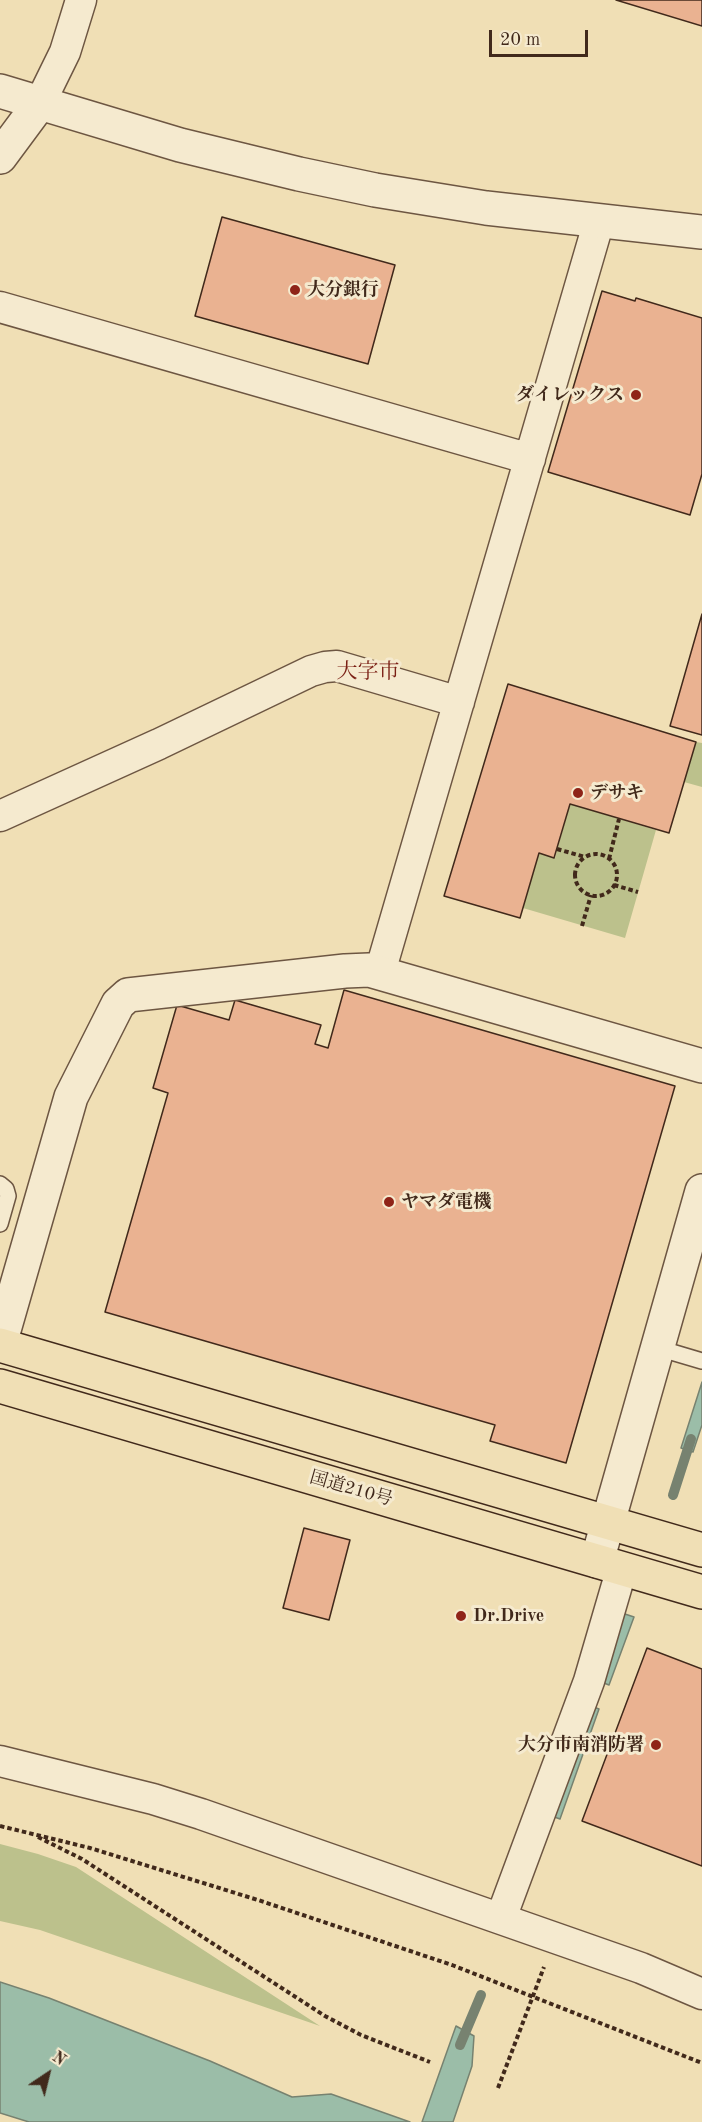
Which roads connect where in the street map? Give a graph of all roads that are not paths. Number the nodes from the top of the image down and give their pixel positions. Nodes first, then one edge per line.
1 (81, 0) edge
2 (0, 91) edge
3 (40, 103) junction
4 (0, 157) edge
5 (599, 221) junction
6 (702, 232) edge
7 (0, 307) edge
8 (530, 459) junction
9 (459, 702) junction
10 (0, 816) edge
11 (380, 972) junction
12 (702, 1066) edge
13 (0, 1184) edge
14 (702, 1191) edge
15 (0, 1224) edge
16 (7, 1286) edge
17 (0, 1344) edge
18 (657, 1348) junction
19 (700, 1361) edge
20 (0, 1386) edge
21 (608, 1523) junction
22 (702, 1550) edge
23 (609, 1565) junction
24 (702, 1592) edge
25 (0, 1761) edge
26 (501, 1918) junction
27 (702, 1994) edge

1 - 3 street
2 - 3 street
3 - 4 street
3 - 5 street
5 - 6 street
5 - 8 street
7 - 8 street
8 - 9 street
9 - 10 street
9 - 11 street
11 - 12 street
11 - 16 street
13 - 15 lane
14 - 18 street
16 - 17 street
17 - 21 highway
18 - 19 lane
18 - 21 street
20 - 23 highway, 国道210号
21 - 22 highway
21 - 23 street
23 - 24 highway, 国道210号
23 - 26 street
25 - 26 street
26 - 27 street

